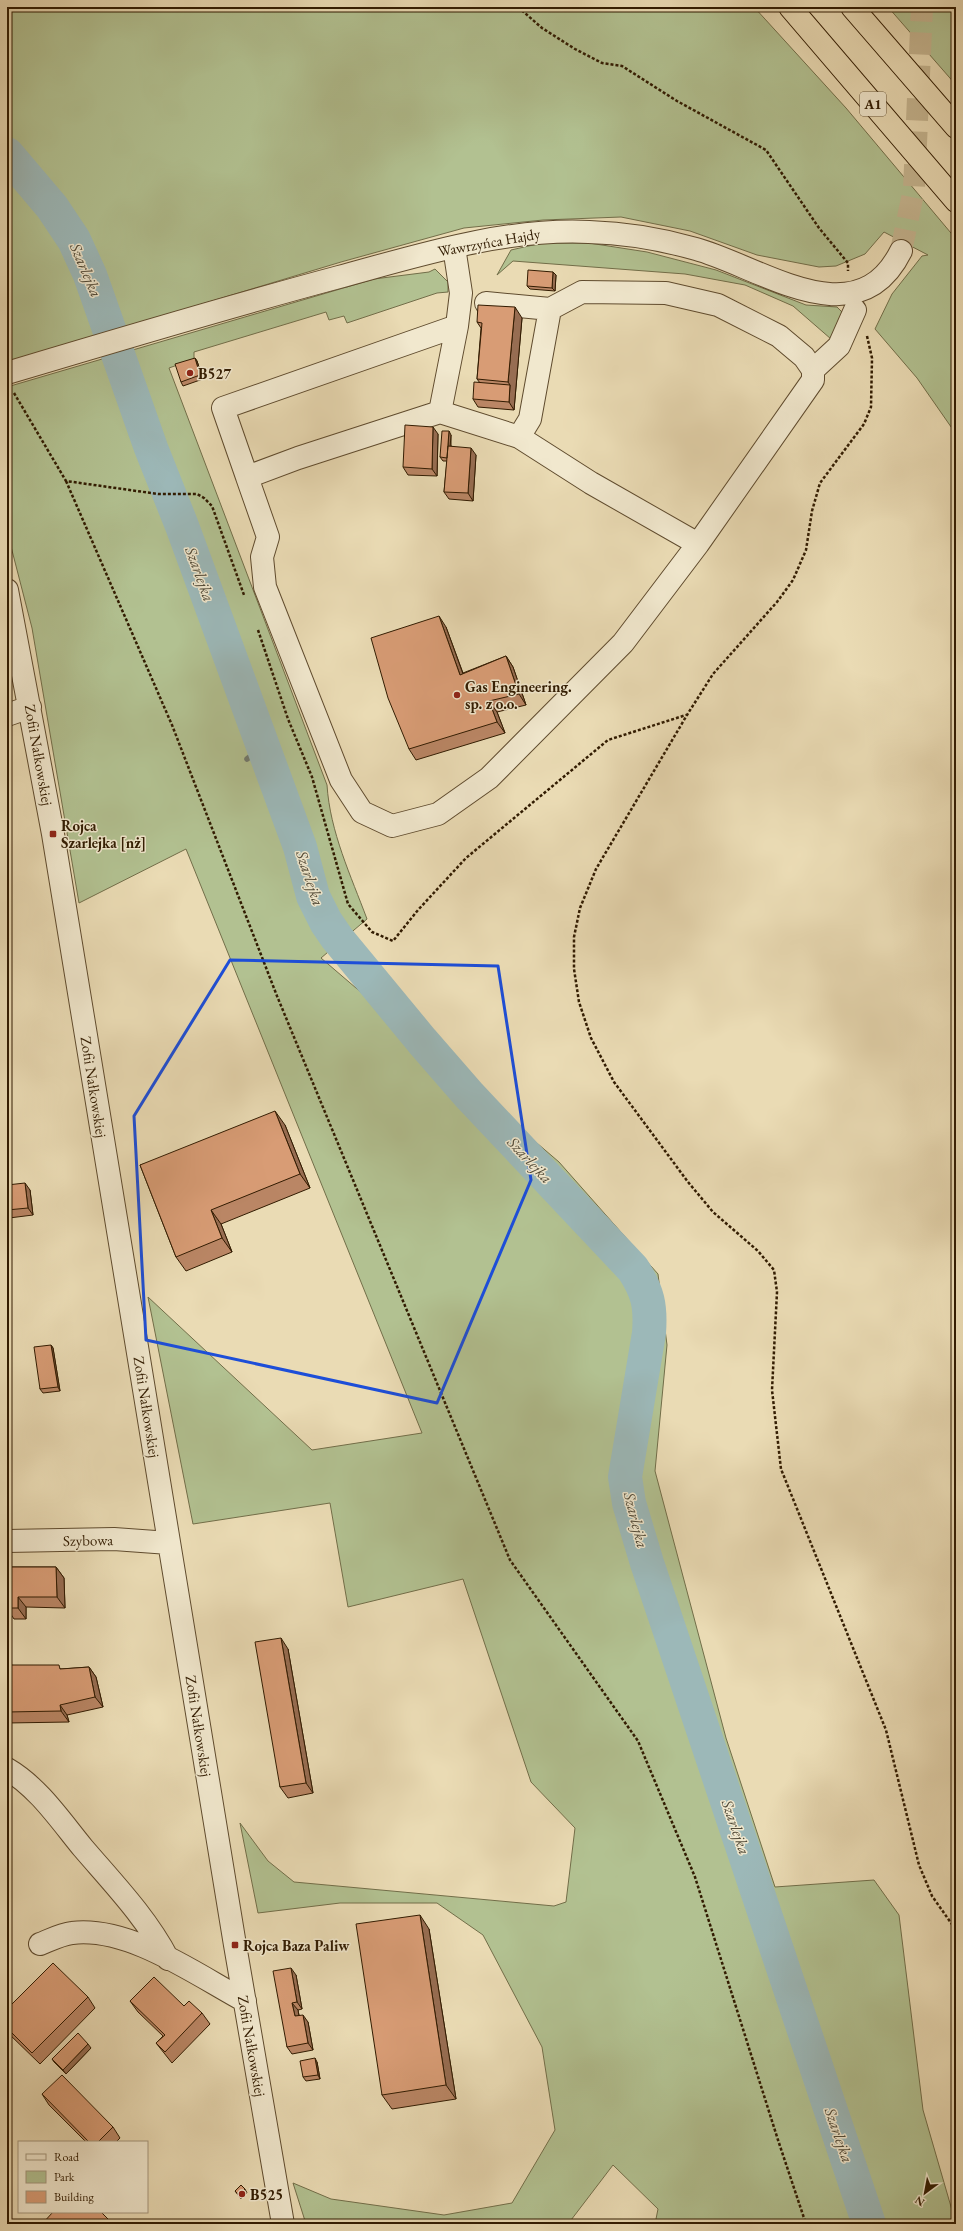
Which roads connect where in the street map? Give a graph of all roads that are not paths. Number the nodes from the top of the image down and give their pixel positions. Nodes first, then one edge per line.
1 (790, 7) edge
2 (852, 7) edge
3 (956, 127) edge
4 (956, 201) edge
5 (454, 247) junction
6 (901, 251) tunnel mouth
7 (486, 303) dead end
8 (852, 303) junction
9 (550, 309) junction
10 (457, 326) junction
11 (813, 370) junction
12 (9, 380) edge
13 (440, 412) junction
14 (519, 437) junction
15 (247, 477) junction
16 (698, 544) junction
17 (7, 590) edge
18 (30, 707) junction
19 (7, 714) edge
20 (7, 1541) edge
21 (169, 1543) junction
22 (7, 1769) edge
23 (40, 1944) dead end
24 (168, 1959) junction
25 (245, 2001) junction
26 (283, 2224) edge

1 - 4 highway, A1
2 - 3 highway
5 - 8 street, Wawrzyńca Hajdy
5 - 10 street
5 - 12 street, Wawrzyńca Hajdy
6 - 8 street, Wawrzyńca Hajdy
7 - 9 street
8 - 11 street
9 - 11 street
9 - 14 street
10 - 13 street
10 - 15 street
11 - 16 street
13 - 14 street
13 - 15 street
14 - 16 street
15 - 16 street
17 - 18 street, Zofii Nałkowskiej
18 - 19 street
18 - 21 street, Zofii Nałkowskiej
20 - 21 street, Szybowa
21 - 25 street, Zofii Nałkowskiej
22 - 24 street
23 - 24 street
24 - 25 street
25 - 26 street, Zofii Nałkowskiej

